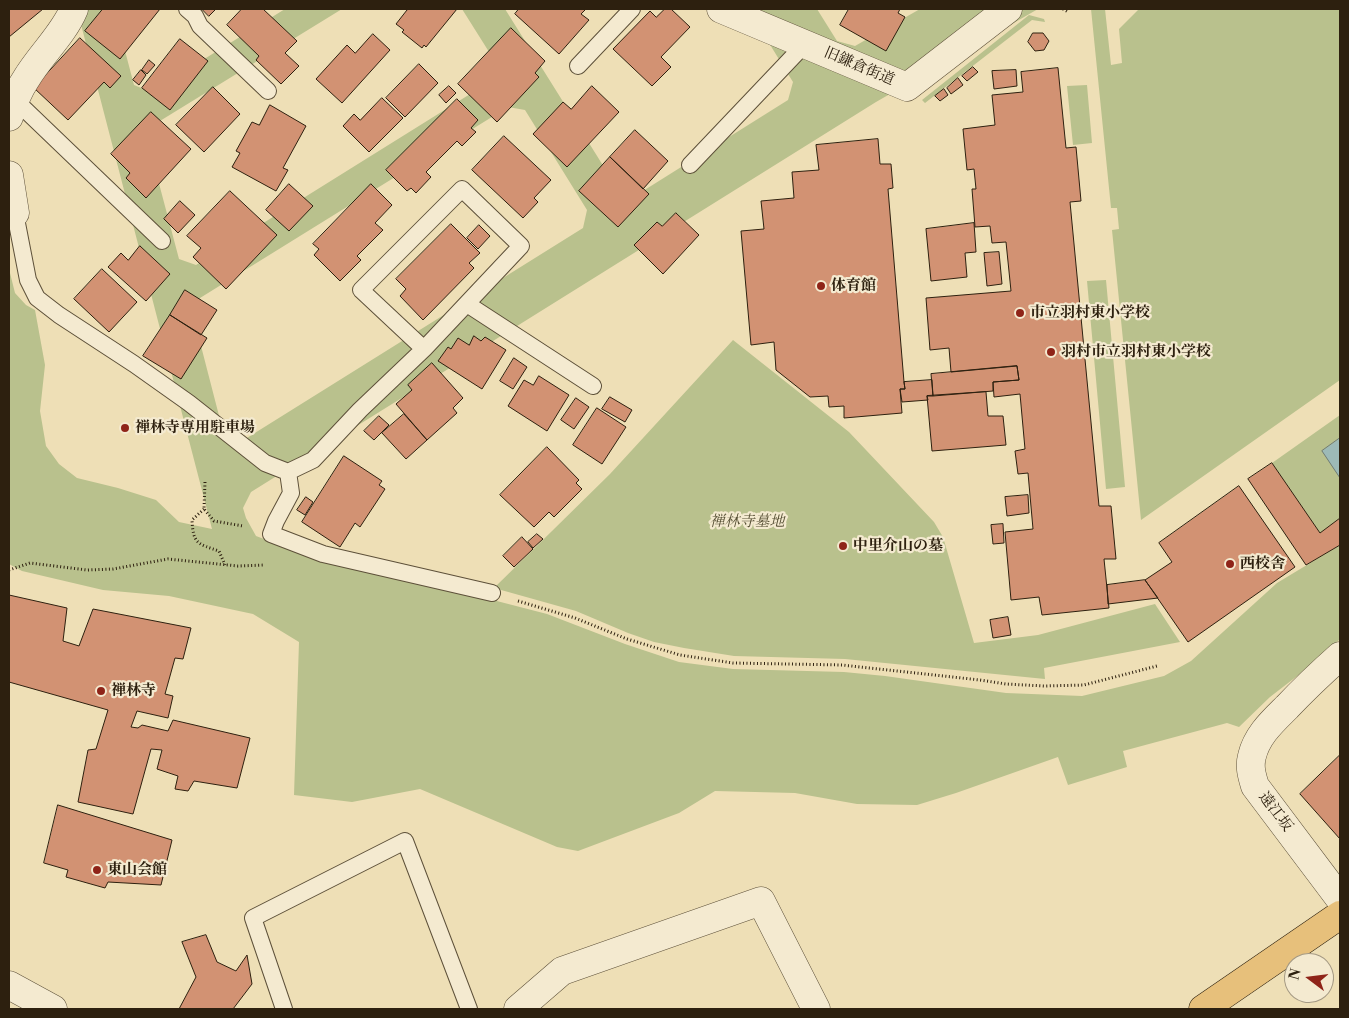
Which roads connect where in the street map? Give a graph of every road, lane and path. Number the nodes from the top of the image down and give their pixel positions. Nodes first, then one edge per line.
1 (74, 9) edge
2 (187, 9) edge
3 (632, 9) edge
4 (721, 9) edge
5 (1008, 9) edge
6 (1063, 9) edge
7 (1068, 12) dead end
8 (805, 44) junction
9 (578, 66) dead end
10 (268, 91) dead end
11 (12, 108) edge
12 (690, 166) dead end
13 (9, 175) edge
14 (12, 208) edge
15 (162, 241) dead end
16 (466, 304) junction
17 (424, 348) junction
18 (593, 386) dead end
19 (288, 472) junction
20 (206, 482) dead end
21 (204, 509) junction
22 (271, 534) junction
23 (273, 564) dead end
24 (225, 565) junction
25 (9, 570) edge
26 (492, 593) joint
27 (1340, 656) edge
28 (1157, 666) dead end
29 (1340, 899) edge
30 (1340, 915) edge
31 (9, 986) edge
32 (53, 1009) edge
33 (284, 1009) edge
34 (469, 1009) edge
35 (518, 1009) edge
36 (816, 1009) edge
37 (1203, 1009) edge

1 - 11 street
2 - 10 lane
3 - 9 lane
4 - 8 street, 旧鎌倉街道
5 - 8 street, 旧鎌倉街道
6 - 7 path
8 - 12 lane
11 - 15 lane
13 - 14 street
14 - 19 lane
16 - 17 lane
16 - 17 lane
16 - 18 lane
17 - 19 lane
19 - 22 lane
20 - 21 path
21 - 22 path
21 - 24 path
22 - 26 lane
23 - 24 path
24 - 25 path
26 - 28 path
27 - 29 street, 遠江坂
30 - 37 main road
31 - 32 street
33 - 34 lane
35 - 36 street

